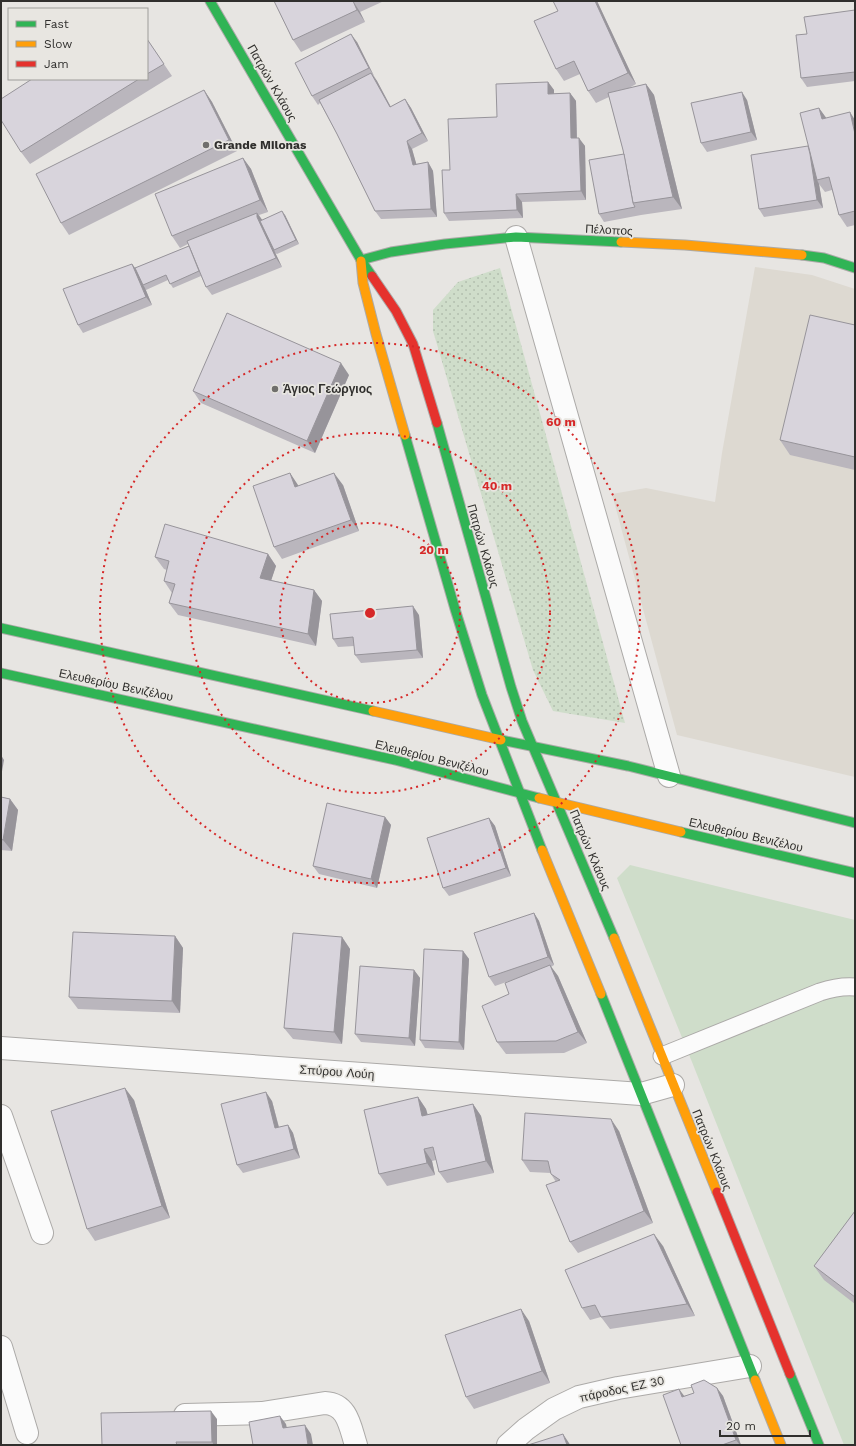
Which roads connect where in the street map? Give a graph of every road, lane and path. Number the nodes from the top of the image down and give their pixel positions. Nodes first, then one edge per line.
1 (210, 1) edge
2 (516, 237) junction
3 (361, 260) junction
4 (855, 268) edge
5 (1, 628) edge
6 (1, 673) edge
7 (498, 739) junction
8 (532, 746) junction
9 (670, 776) junction
10 (519, 792) junction
11 (557, 803) junction
12 (855, 823) edge
13 (855, 873) edge
14 (855, 988) edge
15 (1, 1048) edge
16 (662, 1056) junction
17 (673, 1085) junction
18 (641, 1094) junction
19 (1, 1116) edge
20 (42, 1233) dead end
21 (1, 1347) edge
22 (750, 1366) junction
23 (165, 1414) edge
24 (27, 1433) dead end
25 (356, 1445) edge
26 (508, 1445) edge
27 (781, 1445) edge
28 (819, 1445) edge

1 - 3 main road, Πατρών Κλάους
2 - 3 main road, Πέλοπος
2 - 4 main road, Πέλοπος
2 - 9 street
3 - 7 main road, Πατρών Κλάους
3 - 8 main road, Πατρών Κλάους
5 - 7 main road
6 - 10 main road, Ελευθερίου Βενιζέλου
7 - 8 main road
7 - 10 main road, Πατρών Κλάους
8 - 9 main road
8 - 11 main road, Πατρών Κλάους
9 - 12 main road
10 - 11 main road, Ελευθερίου Βενιζέλου
10 - 18 main road, Πατρών Κλάους
11 - 13 main road, Ελευθερίου Βενιζέλου
11 - 16 main road, Πατρών Κλάους
14 - 16 lane
15 - 18 street, Σπύρου Λούη
16 - 17 main road, Πατρών Κλάους
17 - 18 street, Σπύρου Λούη
17 - 28 main road, Πατρών Κλάους
18 - 22 main road, Πατρών Κλάους
19 - 20 street
21 - 24 street
22 - 26 street, πάροδος ΕΖ 30
22 - 27 main road, Πατρών Κλάους
23 - 25 street

